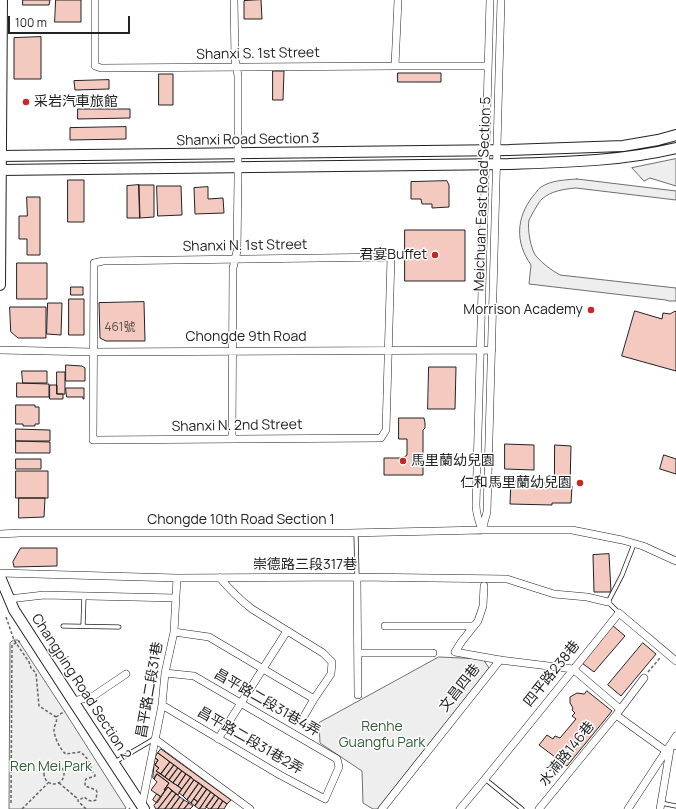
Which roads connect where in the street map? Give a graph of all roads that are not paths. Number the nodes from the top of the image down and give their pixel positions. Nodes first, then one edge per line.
1 (2, 0) edge
2 (95, 0) edge
3 (234, 0) edge
4 (398, 0) edge
5 (490, 0) edge
6 (501, 0) edge
7 (395, 66) junction
8 (488, 66) junction
9 (237, 67) junction
10 (676, 135) edge
11 (676, 148) edge
12 (486, 150) junction
13 (497, 150) junction
14 (238, 154) junction
15 (0, 156) edge
16 (485, 164) junction
17 (496, 164) junction
18 (238, 167) junction
19 (0, 170) edge
20 (236, 259) junction
21 (0, 285) edge
22 (0, 350) edge
23 (232, 350) junction
24 (389, 350) junction
25 (480, 350) junction
26 (492, 350) junction
27 (93, 352) junction
28 (232, 439) junction
29 (482, 530) junction
30 (356, 532) junction
31 (0, 534) edge
32 (634, 544) junction
33 (676, 561) edge
34 (0, 573) edge
35 (0, 577) edge
36 (357, 577) junction
37 (177, 578) junction
38 (220, 578) junction
39 (484, 586) dead end
40 (84, 595) junction
41 (176, 598) junction
42 (9, 599) junction
43 (608, 602) junction
44 (619, 613) junction
45 (63, 626) dead end
46 (83, 626) junction
47 (385, 626) dead end
48 (472, 626) junction
49 (120, 627) dead end
50 (287, 631) junction
51 (174, 632) junction
52 (358, 653) junction
53 (433, 653) dead end
54 (500, 660) junction
55 (676, 661) edge
56 (263, 669) junction
57 (573, 669) junction
58 (165, 673) junction
59 (126, 674) dead end
60 (644, 678) road end
61 (358, 695) dead end
62 (314, 699) junction
63 (73, 701) junction
64 (241, 703) junction
65 (162, 705) junction
66 (618, 712) junction
67 (303, 718) dead end
68 (676, 736) edge
69 (218, 738) junction
70 (155, 739) junction
71 (674, 745) edge
72 (666, 751) junction
73 (114, 762) junction
74 (485, 779) junction
75 (325, 799) joint
76 (661, 806) edge
77 (676, 806) edge
78 (143, 807) edge
79 (250, 809) edge
80 (382, 809) edge
81 (460, 809) edge
82 (522, 809) edge
83 (539, 809) edge
84 (628, 809) edge

1 - 15 street
2 - 9 street, Shanxi S. 1st Street
3 - 9 street
4 - 7 street
5 - 8 street, Meichuan East Road Section 5
6 - 13 street, Meichuan East Road Section 5
7 - 8 street, Shanxi S. 1st Street
7 - 9 street, Shanxi S. 1st Street
8 - 12 street, Meichuan East Road Section 5
9 - 14 street
10 - 13 street, Shanxi Road Section 3
11 - 17 street, Shanxi Road Section 3
12 - 13 street, Shanxi Road Section 3
12 - 14 street, Shanxi Road Section 3
12 - 16 street, Meichuan East Road Section 5
13 - 17 street, Meichuan East Road Section 5
14 - 15 street, Shanxi Road Section 3
14 - 18 street
15 - 19 street
16 - 17 street, Shanxi Road Section 3
16 - 18 street, Shanxi Road Section 3
16 - 25 street, Meichuan East Road Section 5
17 - 26 street, Meichuan East Road Section 5
18 - 19 street, Shanxi Road Section 3
18 - 20 street
19 - 21 street
20 - 23 street
20 - 24 street, Shanxi N. 1st Street
20 - 27 street, Shanxi N. 1st Street
22 - 27 street, Chongde 9th Road
23 - 24 street, Chongde 9th Road
23 - 27 street, Chongde 9th Road
23 - 28 street
24 - 25 street, Chongde 9th Road
24 - 28 street, Shanxi N. 2nd Street
25 - 26 street, Chongde 9th Road
25 - 29 street, Meichuan East Road Section 5
26 - 29 street, Meichuan East Road Section 5
27 - 28 street, Shanxi N. 2nd Street
29 - 30 street, Chongde 10th Road Section 1
29 - 32 street, Chongde 10th Road Section 1
30 - 31 street, Chongde 10th Road Section 1
30 - 36 lane
32 - 33 street, Chongde 10th Road Section 1
32 - 43 lane
34 - 37 street, 崇德路三段317巷
35 - 42 street, Changping Road Section 2
36 - 38 street, 崇德路三段317巷
36 - 43 street, 崇德路三段317巷
36 - 52 street
37 - 38 street, 崇德路三段317巷
37 - 41 street, 昌平路二段31巷
38 - 50 street
39 - 48 street
40 - 41 street
40 - 42 street
40 - 46 lane
41 - 51 street, 昌平路二段31巷
42 - 63 street, Changping Road Section 2
43 - 44 lane
44 - 55 street
44 - 57 street, 四平路238巷
45 - 46 lane
46 - 49 lane
47 - 48 street
48 - 54 street
50 - 56 street
50 - 62 street
51 - 56 street
51 - 58 street, 昌平路二段31巷
52 - 53 street
52 - 61 street
54 - 57 street
54 - 80 street, 文昌四巷
56 - 62 street
56 - 64 street
57 - 66 street
57 - 74 street, 四平路238巷
58 - 64 street, 昌平路二段31巷4弄
58 - 65 street, 昌平路二段31巷
59 - 63 street
60 - 66 street, 水湳路146巷
62 - 67 street
63 - 73 street, Changping Road Section 2
64 - 69 street
64 - 75 street, 昌平路二段31巷4弄
65 - 69 street, 昌平路二段31巷2弄
65 - 70 street, 昌平路二段31巷
66 - 72 street
66 - 83 street, 水湳路146巷
68 - 71 street
69 - 75 street, 昌平路二段31巷2弄
70 - 73 lane
70 - 78 street, 昌平路二段31巷
70 - 79 street
71 - 72 street
71 - 76 street
72 - 84 street
73 - 78 street, Changping Road Section 2
74 - 81 street, 四平路238巷
74 - 82 lane
76 - 77 lane

